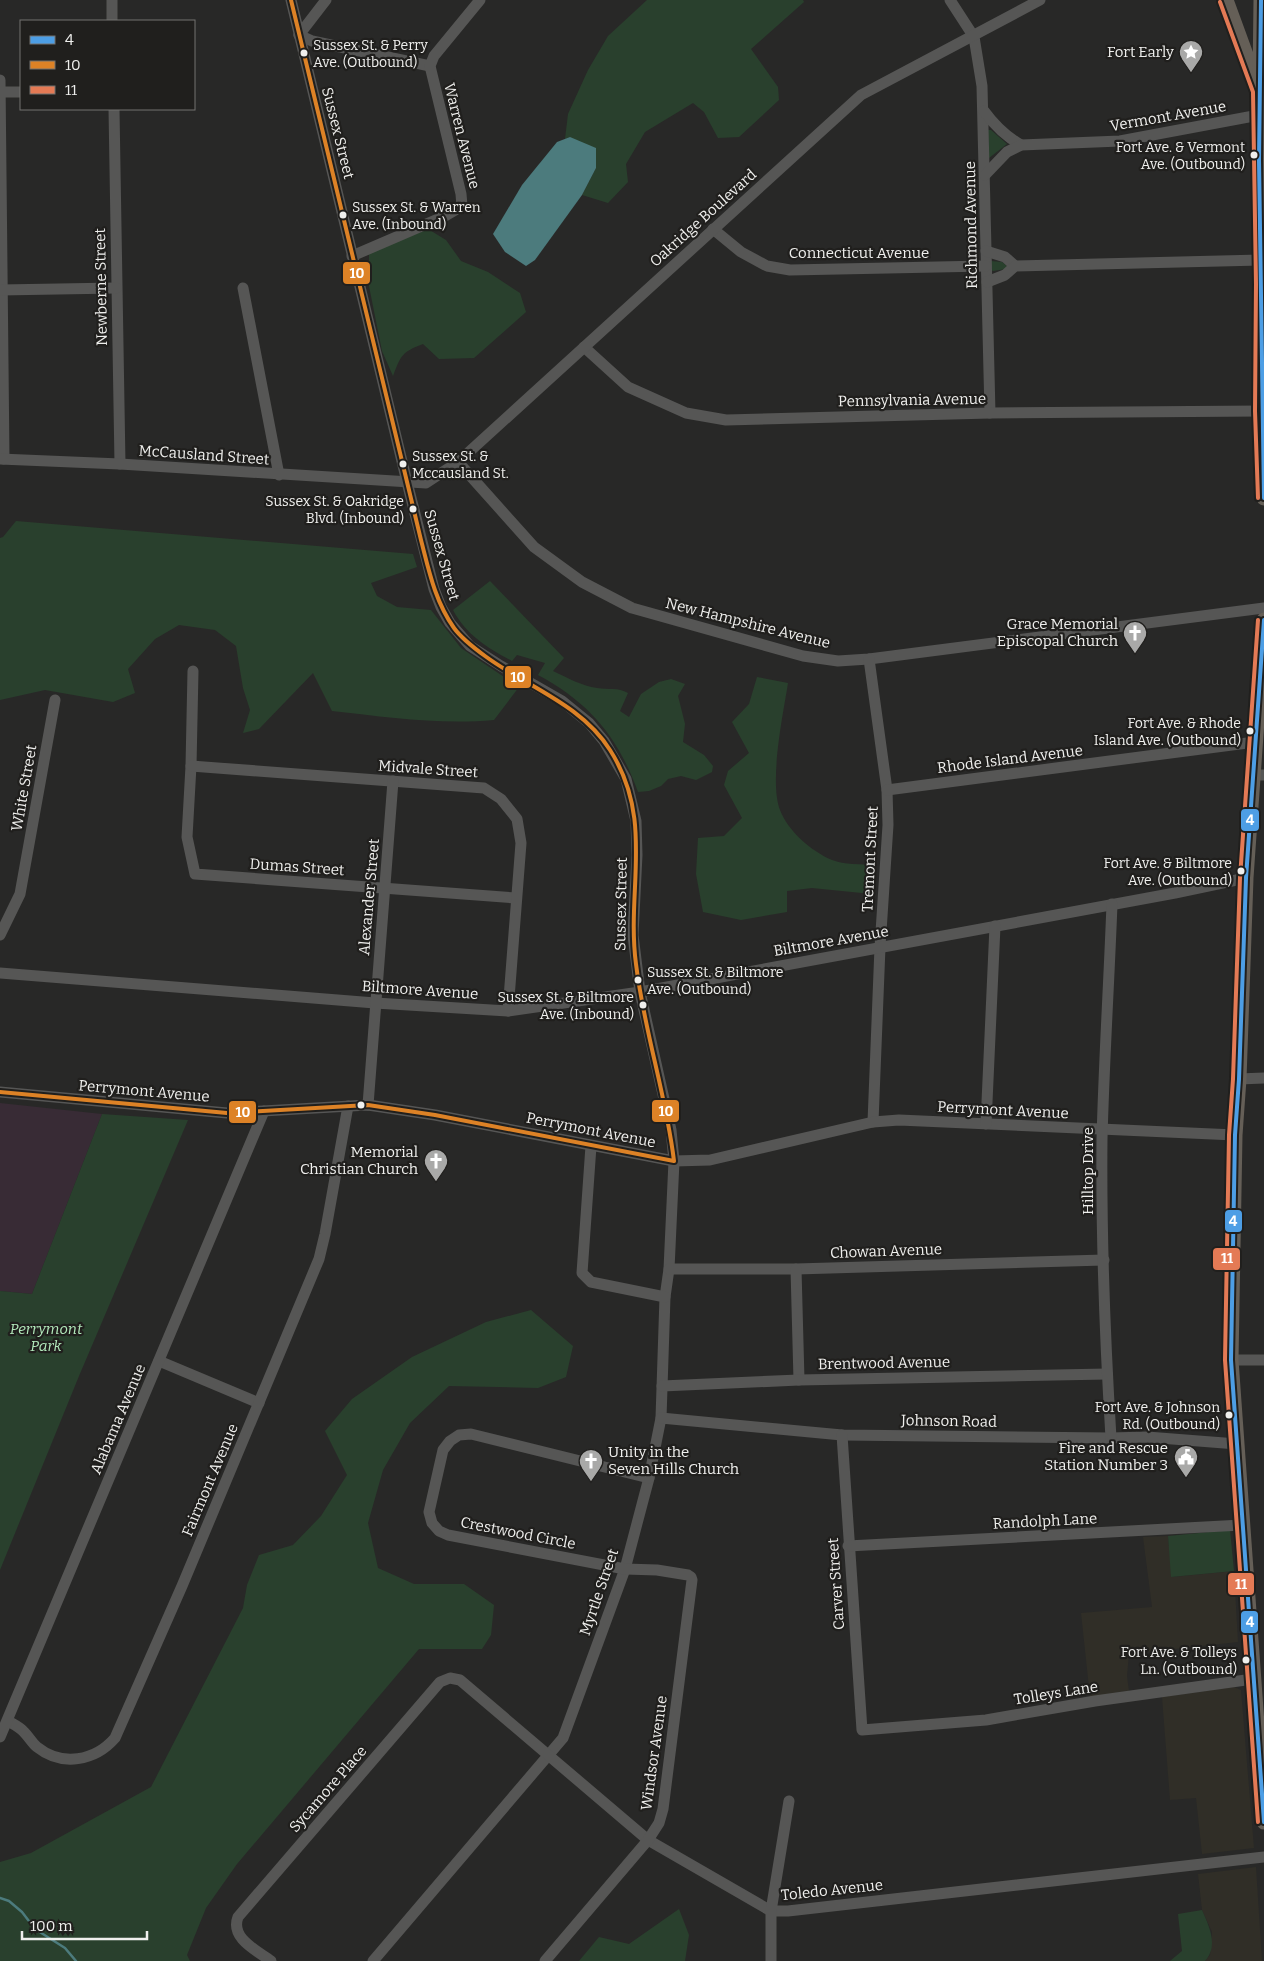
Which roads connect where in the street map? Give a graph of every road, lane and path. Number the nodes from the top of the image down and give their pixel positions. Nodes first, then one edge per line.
1 (112, 0) edge
2 (291, 0) edge
3 (326, 0) edge
4 (480, 0) edge
5 (950, 0) edge
6 (1040, 0) edge
7 (1226, 0) edge
8 (1261, 0) edge
9 (112, 20) edge
10 (299, 35) junction
11 (974, 37) junction
12 (430, 66) junction
13 (0, 80) edge
14 (1259, 91) junction
15 (0, 92) edge
16 (20, 92) edge
17 (114, 110) edge
18 (983, 110) junction
19 (1259, 115) junction
20 (1021, 145) junction
21 (1261, 146) edge
22 (985, 175) junction
23 (713, 229) junction
24 (986, 251) junction
25 (352, 256) junction
26 (1261, 260) junction
27 (986, 266) junction
28 (1015, 266) junction
29 (987, 282) junction
30 (1263, 284) edge
31 (116, 288) junction
32 (243, 288) dead end
33 (2, 290) edge
34 (584, 347) junction
35 (1261, 411) junction
36 (990, 413) junction
37 (2, 459) edge
38 (458, 462) junction
39 (120, 464) junction
40 (279, 475) junction
41 (407, 482) junction
42 (1264, 498) edge
43 (1264, 608) edge
44 (1264, 620) edge
45 (1264, 637) edge
46 (869, 659) junction
47 (193, 671) dead end
48 (55, 700) dead end
49 (1255, 742) junction
50 (191, 766) junction
51 (1259, 775) edge
52 (393, 781) junction
53 (887, 790) junction
54 (1246, 878) junction
55 (385, 889) junction
56 (516, 898) junction
57 (1112, 904) junction
58 (994, 926) junction
59 (0, 935) edge
60 (880, 947) junction
61 (0, 973) edge
62 (640, 992) junction
63 (375, 1003) junction
64 (508, 1011) junction
65 (1264, 1078) edge
66 (1239, 1079) junction
67 (0, 1092) edge
68 (368, 1105) junction
69 (348, 1106) junction
70 (264, 1111) junction
71 (873, 1122) junction
72 (986, 1124) junction
73 (1103, 1130) junction
74 (1235, 1134) junction
75 (591, 1146) junction
76 (674, 1161) junction
77 (1104, 1260) junction
78 (669, 1269) junction
79 (796, 1269) junction
80 (665, 1297) junction
81 (1231, 1360) junction
82 (1264, 1360) edge
83 (159, 1361) junction
84 (1107, 1374) junction
85 (799, 1380) junction
86 (662, 1386) junction
87 (259, 1403) junction
88 (661, 1418) junction
89 (842, 1435) junction
90 (1112, 1438) junction
91 (1237, 1444) junction
92 (649, 1478) junction
93 (1242, 1525) junction
94 (848, 1546) junction
95 (625, 1569) junction
96 (450, 1678) joint
97 (1253, 1679) junction
98 (8, 1720) junction
99 (862, 1730) joint
100 (0, 1738) edge
101 (549, 1756) junction
102 (1262, 1765) edge
103 (789, 1801) dead end
104 (1264, 1822) edge
105 (648, 1840) junction
106 (1264, 1857) edge
107 (771, 1911) junction
108 (271, 1961) edge
109 (373, 1961) edge
110 (545, 1961) edge
111 (772, 1961) edge

1 - 9 street
2 - 10 street, Sussex Street
3 - 10 street
4 - 12 street, Warren Avenue
5 - 11 street
6 - 11 street, Oakridge Boulevard
7 - 14 main road
8 - 14 main road
10 - 12 street
10 - 25 street, Sussex Street
11 - 18 street, Richmond Avenue
11 - 23 street, Oakridge Boulevard
12 - 25 street, Warren Avenue
13 - 15 street
14 - 19 main road
15 - 16 street
15 - 33 street
17 - 31 street, Newberne Street
18 - 20 street
18 - 22 street, Richmond Avenue
19 - 20 street, Vermont Avenue
19 - 21 main road
20 - 22 street
21 - 26 main road
22 - 24 street, Richmond Avenue
23 - 27 street, Connecticut Avenue
23 - 34 street, Oakridge Boulevard
24 - 27 street, Richmond Avenue
24 - 28 street
25 - 41 street, Sussex Street
26 - 28 street
26 - 30 main road
27 - 29 street, Richmond Avenue
28 - 29 street
29 - 36 street, Richmond Avenue
30 - 35 main road
31 - 33 street
31 - 39 street, Newberne Street
32 - 40 street
33 - 37 street
34 - 36 street, Pennsylvania Avenue
34 - 38 street, Oakridge Boulevard
35 - 36 street, Pennsylvania Avenue
35 - 42 main road
37 - 39 street, McCausland Street
38 - 41 street, Oakridge Boulevard
38 - 46 street, New Hampshire Avenue
39 - 40 street, McCausland Street
40 - 41 street, McCausland Street
41 - 62 street, Sussex Street
43 - 46 street, New Hampshire Avenue
44 - 45 main road
45 - 49 main road
46 - 53 street, Tremont Street
47 - 50 street
48 - 59 street, White Street
49 - 51 main road
49 - 53 street, Rhode Island Avenue
50 - 52 street, Midvale Street
50 - 55 street, Dumas Street
51 - 54 main road
52 - 55 street, Alexander Street
52 - 56 street, Midvale Street
53 - 60 street, Tremont Street
54 - 57 street, Biltmore Avenue
54 - 66 main road
55 - 56 street, Dumas Street
55 - 63 street, Alexander Street
56 - 64 street, Midvale Street
57 - 58 street, Biltmore Avenue
57 - 73 street, Hilltop Drive
58 - 60 street, Biltmore Avenue
58 - 72 street
60 - 62 street, Biltmore Avenue
60 - 71 street, Tremont Street
61 - 63 street, Biltmore Avenue
62 - 64 street, Biltmore Avenue
62 - 76 street, Sussex Street
63 - 64 street, Biltmore Avenue
63 - 68 street, Alexander Street
65 - 66 street
66 - 74 main road
67 - 70 street, Perrymont Avenue
68 - 69 street, Perrymont Avenue
68 - 75 street, Perrymont Avenue
69 - 70 street, Perrymont Avenue
69 - 87 street, Fairmont Avenue
70 - 83 street, Alabama Avenue
71 - 72 street, Perrymont Avenue
71 - 76 street, Perrymont Avenue
72 - 73 street, Perrymont Avenue
73 - 74 street, Perrymont Avenue
73 - 77 street, Hilltop Drive
74 - 81 main road
75 - 76 street, Perrymont Avenue
75 - 80 street
76 - 78 street, Myrtle Street
77 - 79 street, Chowan Avenue
77 - 84 street, Hilltop Drive
78 - 79 street, Chowan Avenue
78 - 80 street, Myrtle Street
79 - 85 street
80 - 86 street, Myrtle Street
81 - 82 street
81 - 91 main road
83 - 87 street
83 - 98 street, Alabama Avenue
84 - 85 street, Brentwood Avenue
84 - 90 street, Hilltop Drive
85 - 86 street, Brentwood Avenue
86 - 88 street, Myrtle Street
87 - 98 street, Fairmont Avenue
88 - 89 street, Johnson Road
88 - 92 street, Myrtle Street
89 - 90 street, Johnson Road
89 - 94 street, Carver Street
90 - 91 street, Johnson Road
91 - 93 main road
92 - 95 street, Myrtle Street
92 - 95 street, Crestwood Circle
93 - 94 street, Randolph Lane
93 - 97 main road
94 - 99 street, Carver Street
95 - 101 street, Myrtle Street
95 - 105 street, Windsor Avenue
96 - 101 street, Toledo Avenue
96 - 108 street, Sycamore Place
97 - 99 street, Tolleys Lane
97 - 102 main road
98 - 100 street, Alabama Avenue
101 - 105 street, Toledo Avenue
101 - 109 street, Myrtle Street
102 - 104 main road
103 - 107 street
105 - 107 street, Toledo Avenue
105 - 110 street, Windsor Avenue
106 - 107 street, Toledo Avenue
107 - 111 street

